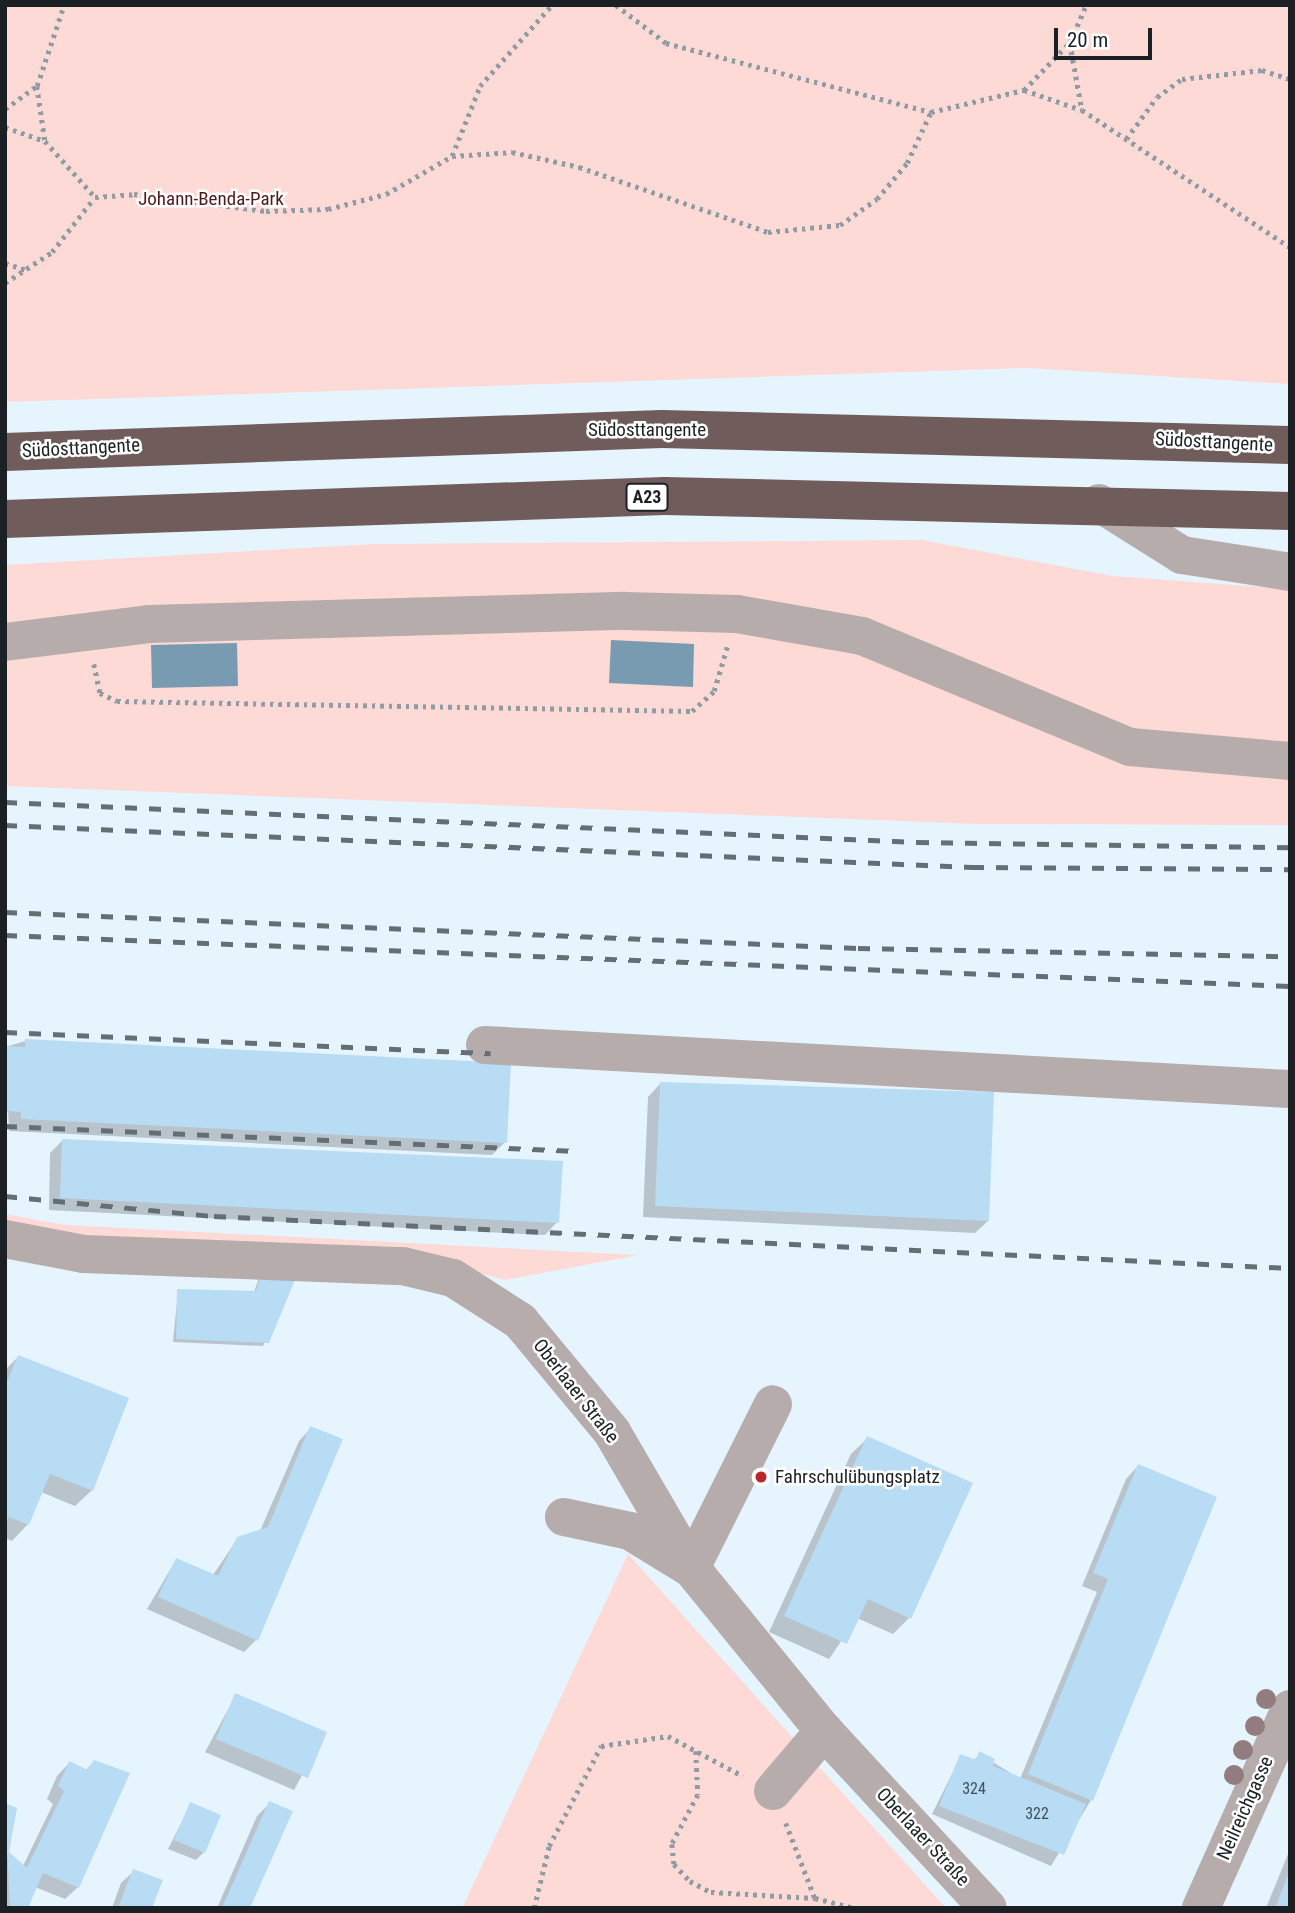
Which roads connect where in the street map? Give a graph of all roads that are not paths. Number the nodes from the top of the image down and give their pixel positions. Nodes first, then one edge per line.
1 (1290, 445) edge
2 (5, 452) edge
3 (1099, 503) junction
4 (1290, 512) edge
5 (5, 519) edge
6 (1290, 572) edge
7 (5, 642) edge
8 (1290, 750) edge
9 (1240, 758) junction
10 (1290, 761) edge
11 (485, 1045) dead end
12 (1290, 1089) edge
13 (5, 1239) edge
14 (774, 1404) dead end
15 (564, 1517) dead end
16 (691, 1569) junction
17 (1290, 1709) edge
18 (824, 1731) junction
19 (774, 1791) road end
20 (988, 1908) edge
21 (1201, 1908) edge

1 - 2 highway, Südosttangente
3 - 4 highway, A23
3 - 5 highway, A23
3 - 6 street
7 - 9 street
8 - 9 street
9 - 10 street
11 - 12 street
13 - 16 street, Oberlaaer Straße
14 - 16 street
15 - 16 street
16 - 18 street, Oberlaaer Straße
17 - 21 street, Neilreichgasse
18 - 19 street
18 - 20 street, Oberlaaer Straße

